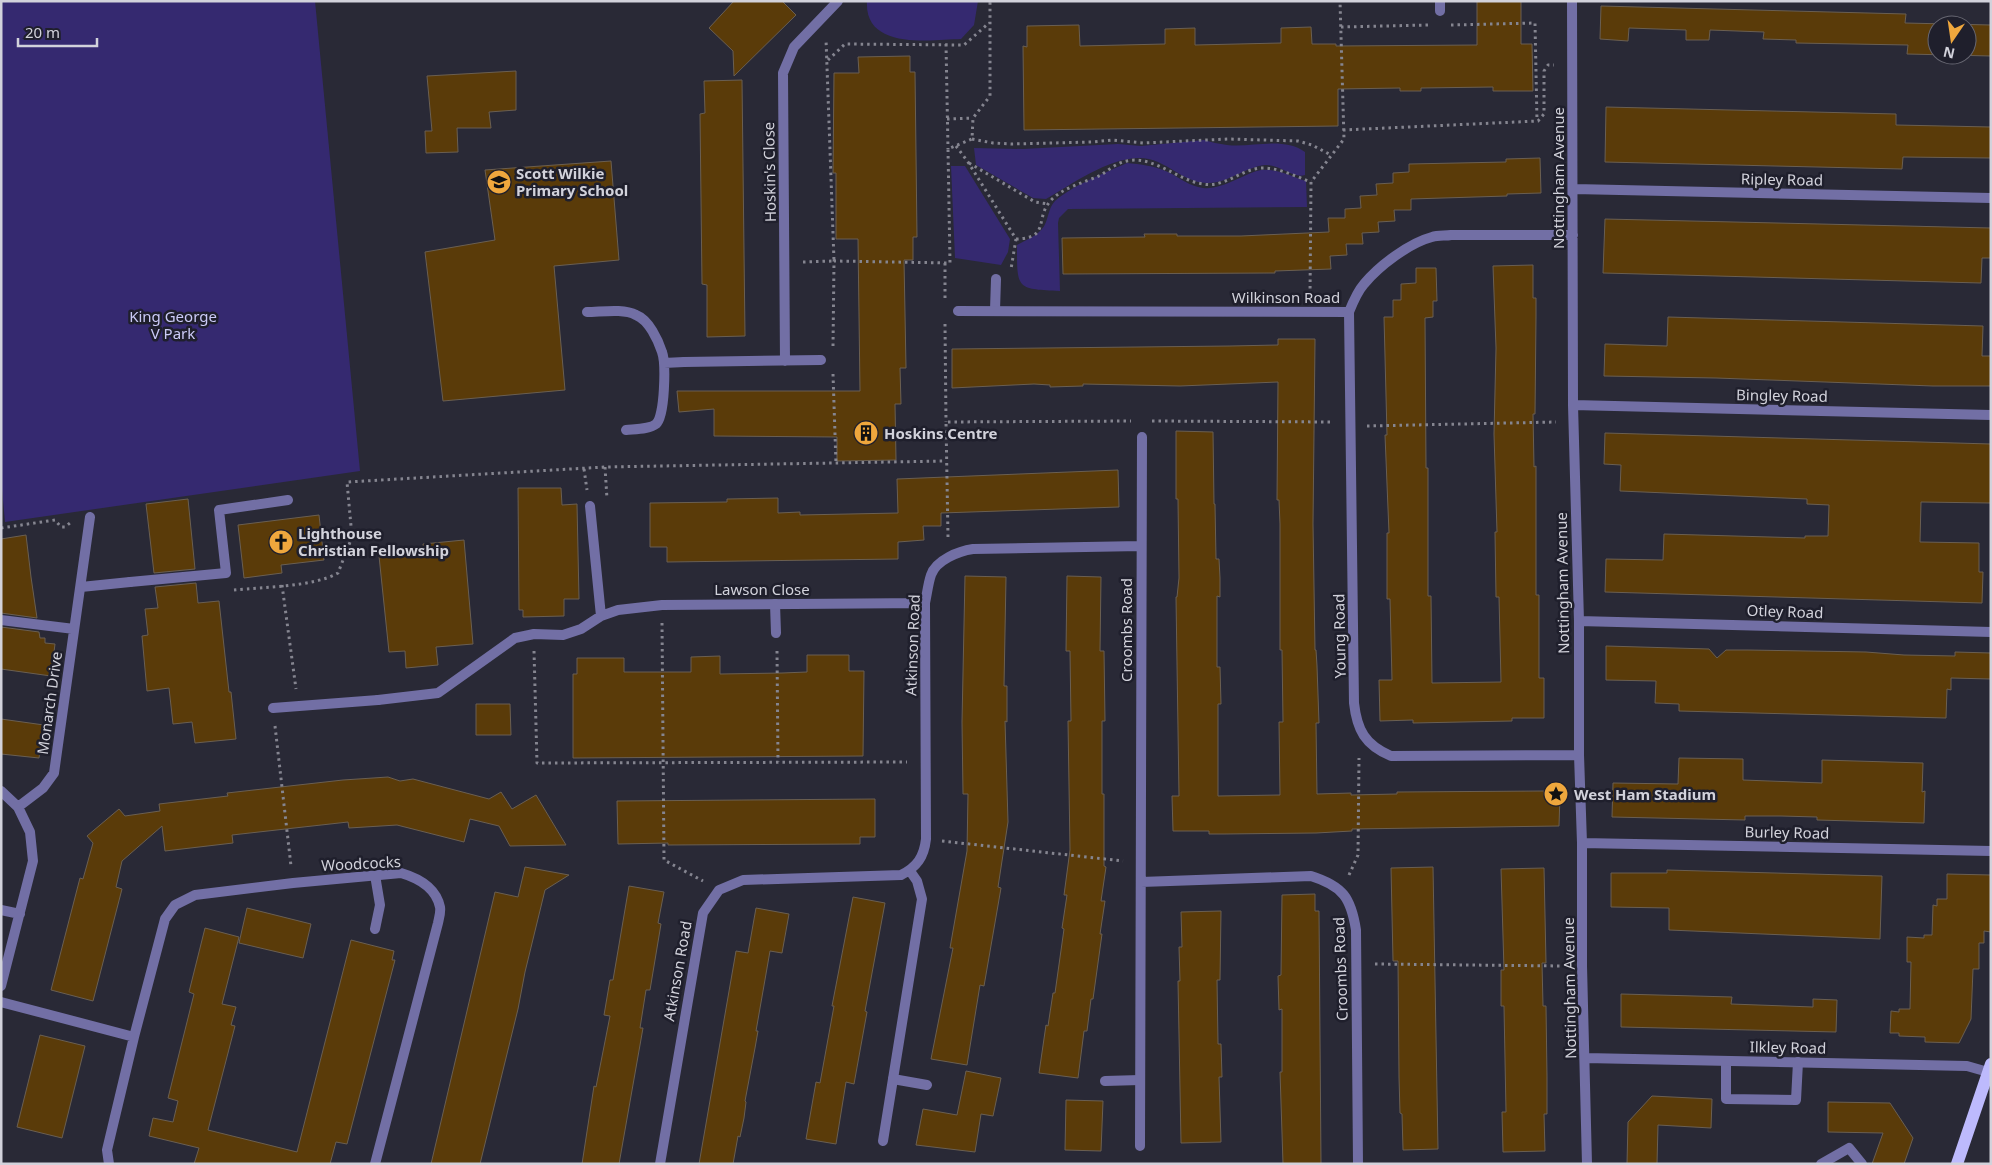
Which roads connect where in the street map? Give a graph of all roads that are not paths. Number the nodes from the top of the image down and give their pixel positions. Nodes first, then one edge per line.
1 (838, 1) edge
2 (1572, 1) edge
3 (1574, 189) junction
4 (1991, 198) edge
5 (1573, 235) junction
6 (996, 279) dead end
7 (996, 310) junction
8 (958, 311) dead end
9 (587, 312) dead end
10 (1349, 312) junction
11 (822, 360) dead end
12 (785, 361) junction
13 (664, 363) junction
14 (1572, 405) junction
15 (1991, 415) edge
16 (626, 430) dead end
17 (1142, 438) dead end
18 (288, 500) dead end
19 (590, 506) dead end
20 (90, 517) road end
21 (1141, 546) junction
22 (81, 586) junction
23 (926, 603) junction
24 (775, 604) junction
25 (601, 616) junction
26 (1, 620) edge
27 (1579, 621) junction
28 (74, 629) junction
29 (1991, 632) edge
30 (776, 633) road end
31 (273, 708) road end
32 (1579, 755) junction
33 (1, 791) edge
34 (18, 807) junction
35 (1582, 843) junction
36 (1991, 851) edge
37 (910, 871) junction
38 (375, 875) junction
39 (1141, 882) junction
40 (1, 910) edge
41 (20, 914) junction
42 (375, 929) dead end
43 (1, 986) edge
44 (1, 1002) edge
45 (134, 1037) junction
46 (1585, 1058) junction
47 (1726, 1061) junction
48 (1798, 1062) junction
49 (1989, 1068) edge
50 (893, 1079) junction
51 (1140, 1080) junction
52 (1105, 1081) dead end
53 (927, 1084) dead end
54 (883, 1141) dead end
55 (1140, 1146) dead end
56 (109, 1164) edge
57 (375, 1164) edge
58 (660, 1164) edge
59 (1358, 1164) edge
60 (1587, 1164) edge
61 (1822, 1164) edge
62 (1862, 1164) edge
63 (1957, 1164) edge

1 - 12 street, Hoskin's Close
2 - 3 street, Nottingham Avenue
3 - 4 street, Ripley Road
3 - 5 street, Nottingham Avenue
5 - 10 street, Wilkinson Road
5 - 14 street, Nottingham Avenue
6 - 7 street
7 - 8 street, Wilkinson Road
7 - 10 street, Wilkinson Road
9 - 13 street
10 - 32 street, Young Road
11 - 12 street
12 - 13 street
13 - 16 street
14 - 15 street, Bingley Road
14 - 27 street, Nottingham Avenue
17 - 21 street, Croombs Road
18 - 22 street
19 - 25 street
20 - 22 street, Monarch Drive
21 - 23 street, Atkinson Road
21 - 39 street, Croombs Road
22 - 28 street, Monarch Drive
23 - 24 street, Lawson Close
23 - 37 street, Atkinson Road
24 - 25 street, Lawson Close
24 - 30 street
25 - 31 street, Lawson Close
26 - 28 street
27 - 29 street, Otley Road
27 - 32 street, Nottingham Avenue
28 - 34 street, Monarch Drive
32 - 35 street, Nottingham Avenue
33 - 34 street
34 - 41 street
35 - 36 street, Burley Road
35 - 46 street, Nottingham Avenue
37 - 50 street
37 - 58 street, Atkinson Road
38 - 42 street
38 - 45 street, Woodcocks
38 - 57 street, Woodcocks
39 - 51 street, Croombs Road
39 - 59 street, Croombs Road
40 - 41 street
41 - 43 street
44 - 45 street
45 - 56 street, Woodcocks
46 - 47 street, Ilkley Road
46 - 60 street, Nottingham Avenue
47 - 48 street, Ilkley Road
47 - 48 street
48 - 49 street, Ilkley Road
49 - 63 main road
50 - 53 street
50 - 54 street
51 - 52 street
51 - 55 street, Croombs Road
61 - 62 street

